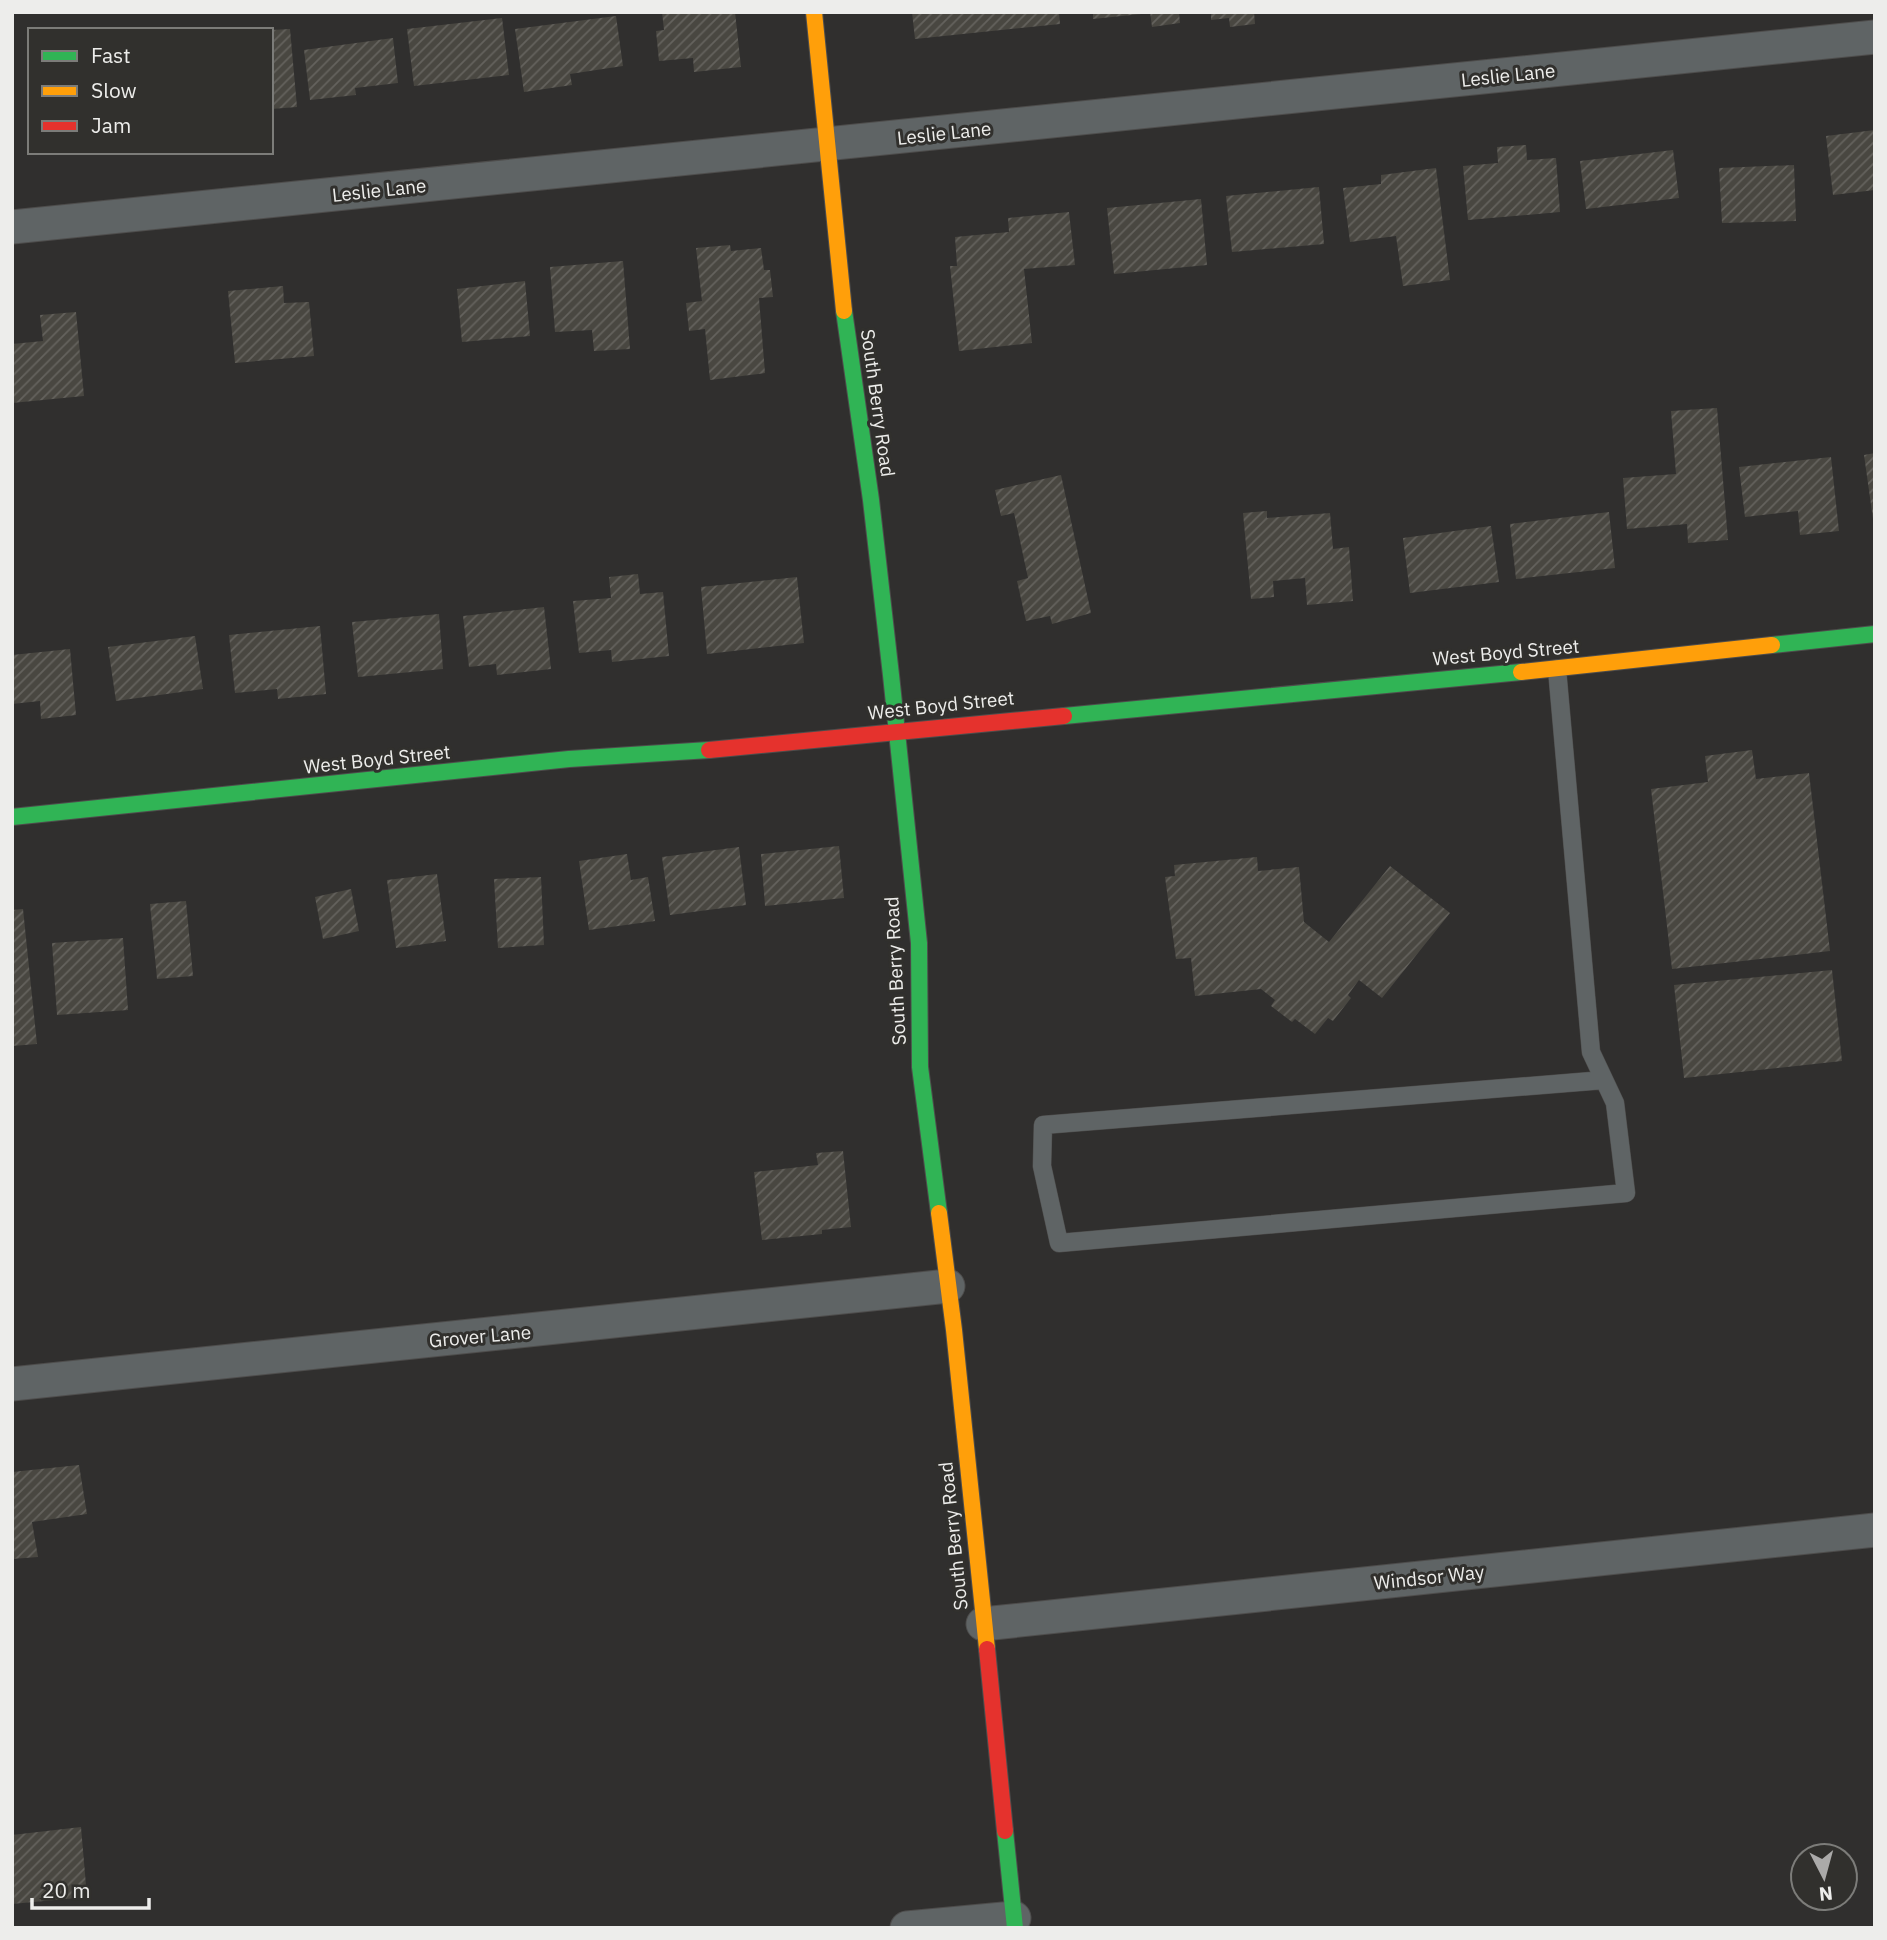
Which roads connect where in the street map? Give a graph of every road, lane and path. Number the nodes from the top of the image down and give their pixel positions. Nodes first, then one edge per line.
1 (814, 12) edge
2 (1875, 37) edge
3 (827, 145) junction
4 (12, 227) edge
5 (1875, 634) edge
6 (1557, 669) junction
7 (897, 731) junction
8 (12, 817) edge
9 (1604, 1080) junction
10 (948, 1286) junction
11 (12, 1384) edge
12 (1875, 1530) edge
13 (983, 1625) junction
14 (1015, 1923) edge
15 (907, 1928) edge

1 - 3 street, South Berry Road
2 - 3 street, Leslie Lane
3 - 4 street, Leslie Lane
3 - 7 street, South Berry Road
5 - 6 street, West Boyd Street
6 - 7 street, West Boyd Street
6 - 9 lane
7 - 8 street, West Boyd Street
7 - 10 street, South Berry Road
9 - 9 lane
10 - 11 street, Grover Lane
10 - 13 street, South Berry Road
12 - 13 street, Windsor Way
13 - 14 street, South Berry Road
14 - 15 street

